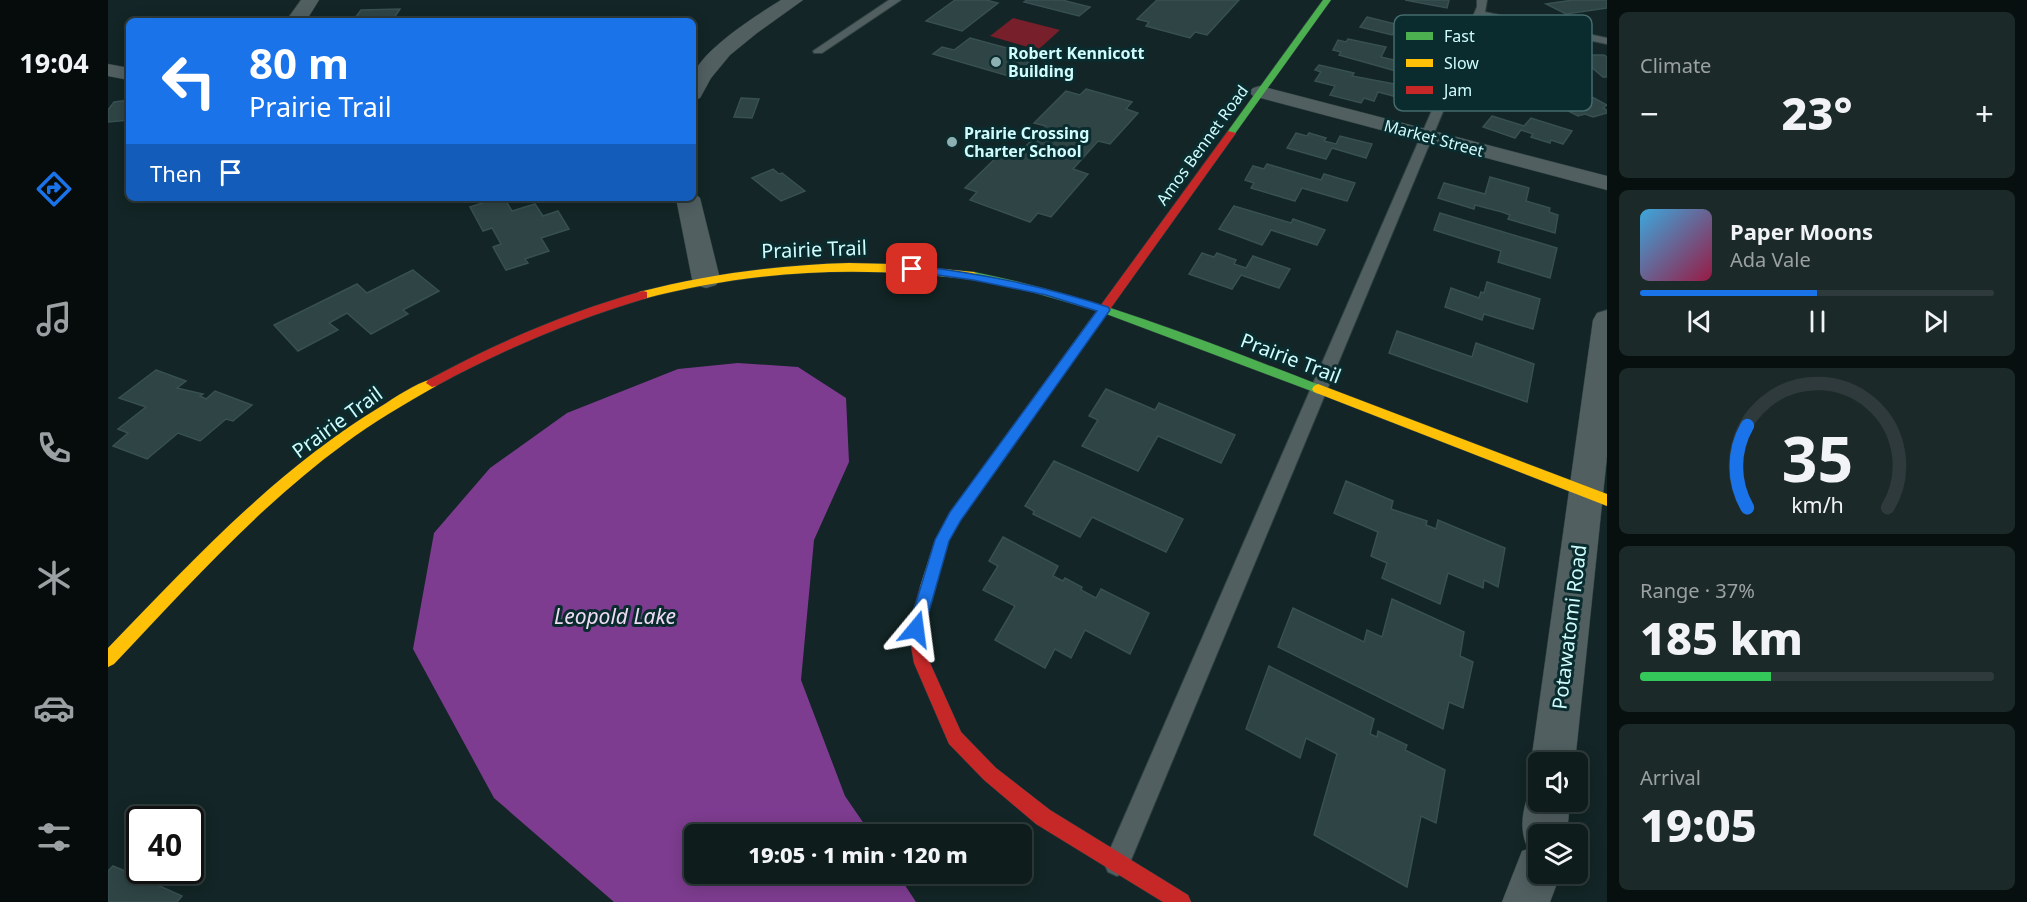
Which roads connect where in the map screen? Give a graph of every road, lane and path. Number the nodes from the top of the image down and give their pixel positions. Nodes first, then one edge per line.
1 (310, 0) edge
2 (794, 0) edge
3 (896, 0) edge
4 (1327, 0) edge
5 (1480, 7) edge
6 (1510, 15) edge
7 (298, 18) edge
8 (1592, 37) edge
9 (1607, 41) edge
10 (818, 51) dead end
11 (108, 70) edge
12 (126, 73) edge
13 (696, 90) edge
14 (1260, 92) junction
15 (1439, 111) edge
16 (1429, 136) junction
17 (1607, 183) edge
18 (689, 201) edge
19 (706, 279) junction
20 (1104, 310) junction
21 (1607, 320) edge
22 (1320, 390) junction
23 (1596, 496) edge
24 (108, 659) edge
25 (1555, 752) edge
26 (1117, 863) junction
27 (1533, 884) edge
28 (1182, 902) edge
29 (1526, 902) edge

1 - 7 street
2 - 13 street
3 - 10 lane
4 - 14 street, Amos Bennet Road
5 - 6 lane
8 - 9 lane
11 - 12 street
14 - 16 street, Market Street
14 - 20 street, Amos Bennet Road
15 - 16 lane
16 - 17 street, Market Street
16 - 22 lane
18 - 19 street
19 - 20 street, Prairie Trail
19 - 24 street, Prairie Trail
20 - 22 street, Prairie Trail
20 - 26 street
21 - 23 street, Potawatomi Road
22 - 23 street, Prairie Trail
22 - 26 lane
23 - 25 street, Potawatomi Road
26 - 28 street
27 - 29 street

